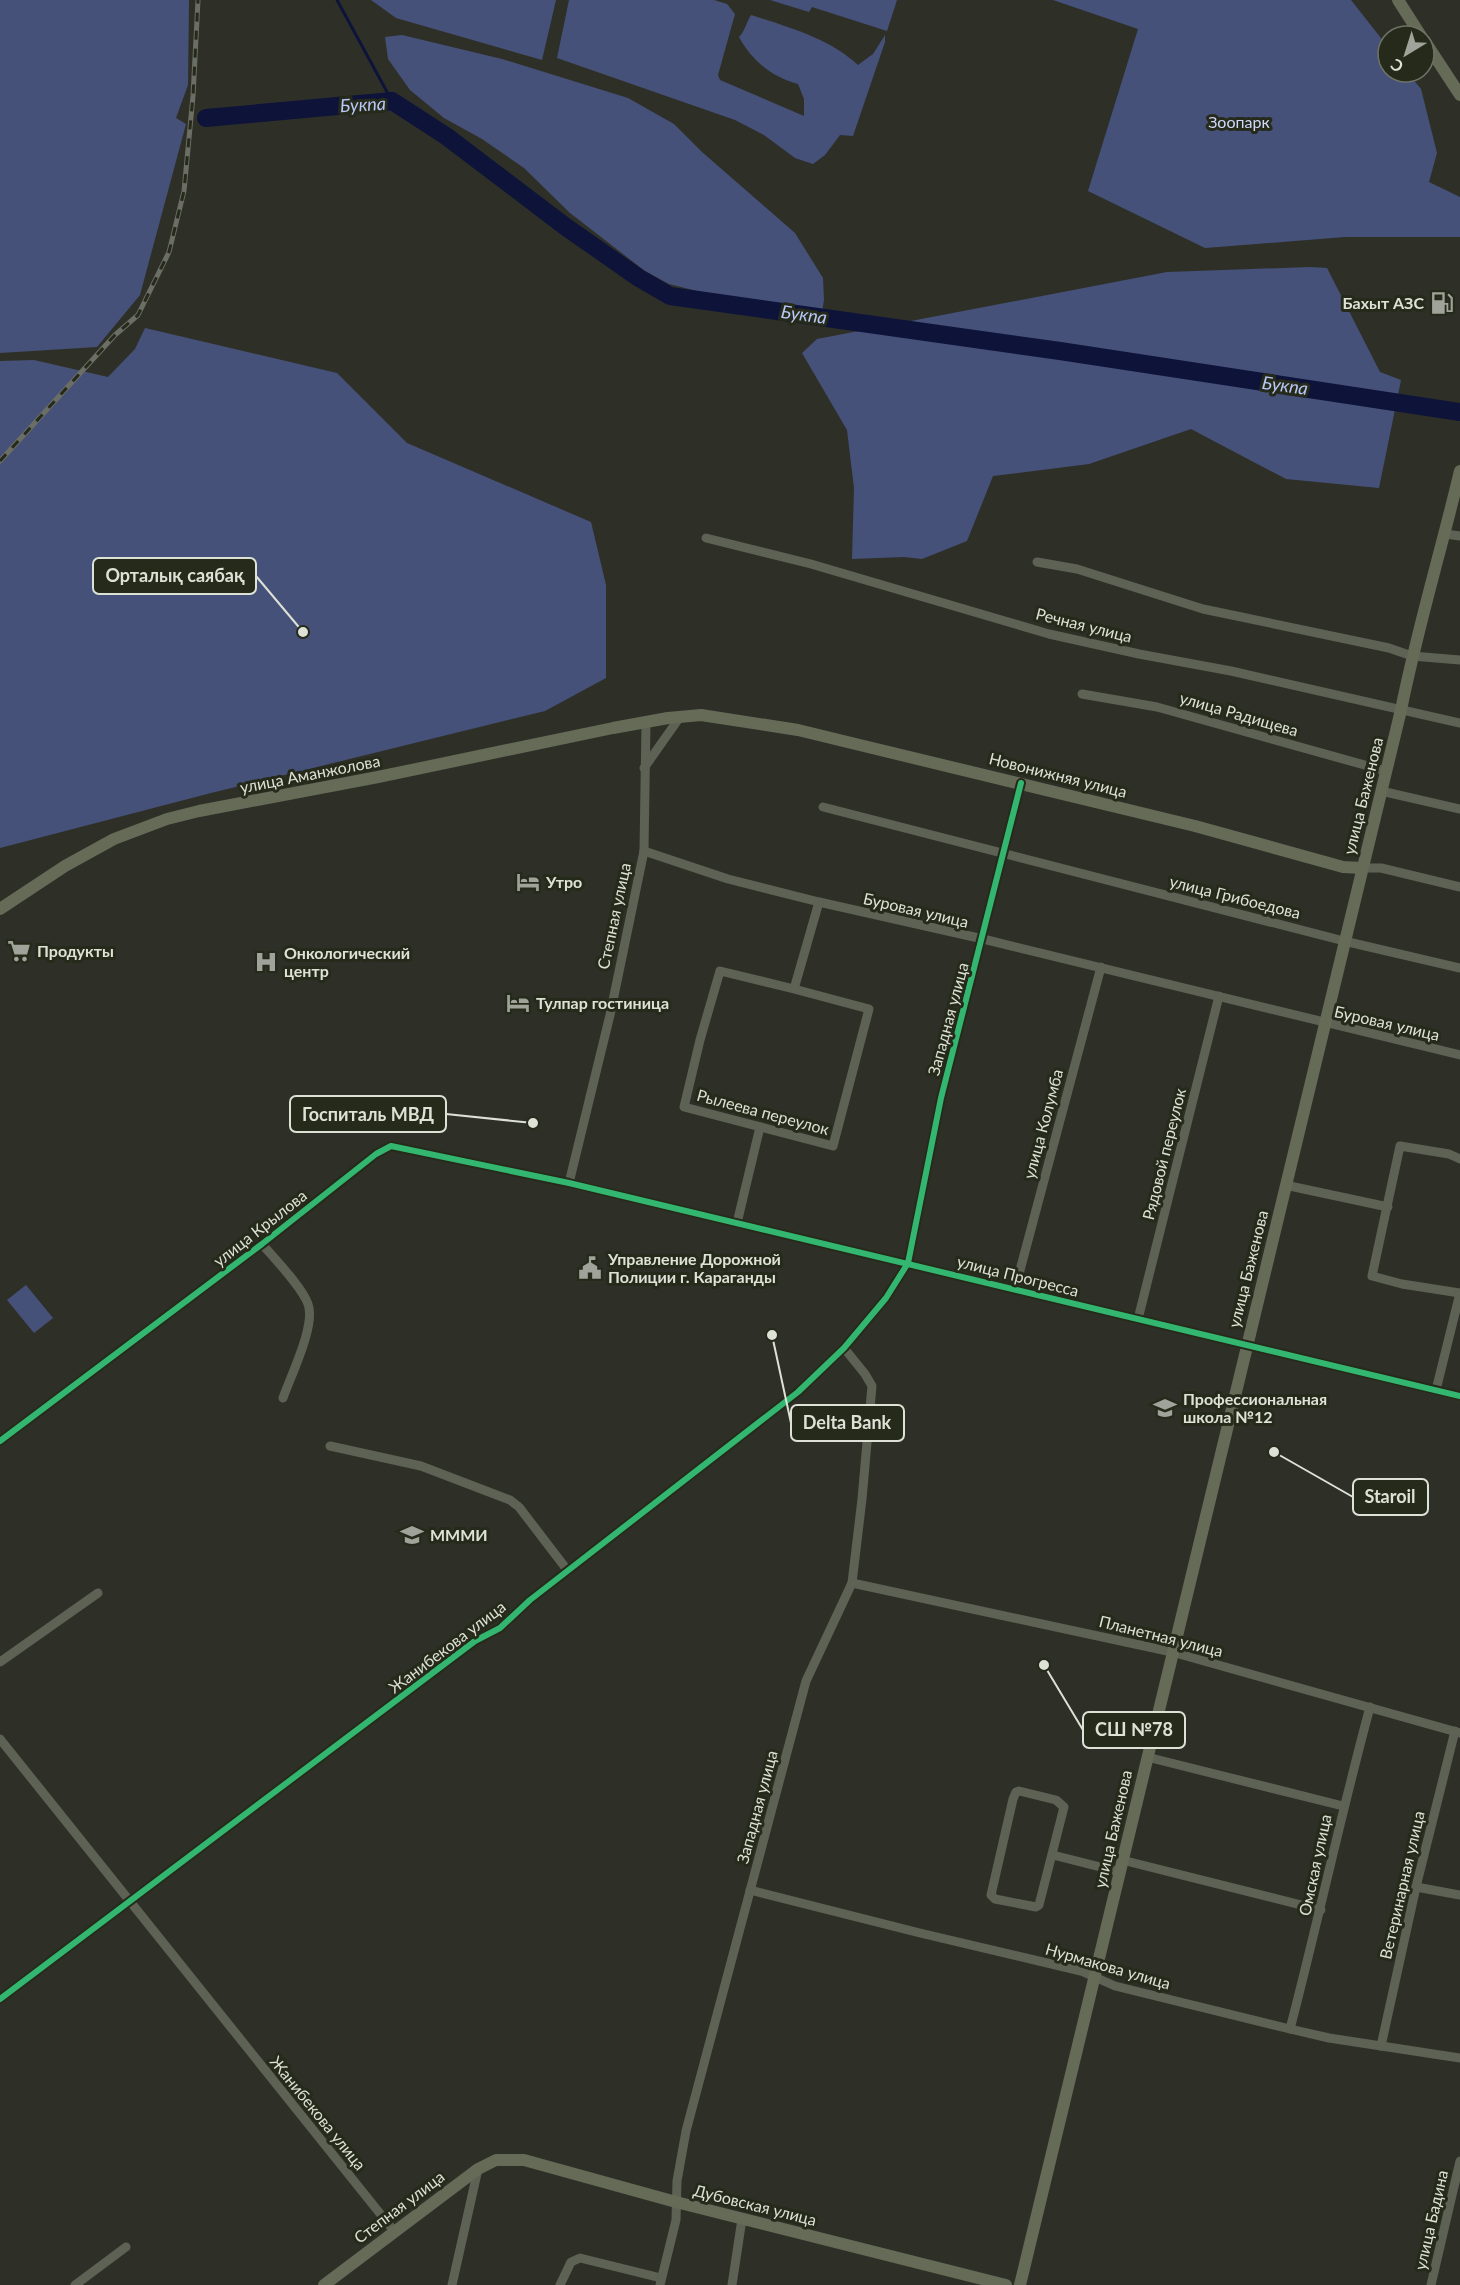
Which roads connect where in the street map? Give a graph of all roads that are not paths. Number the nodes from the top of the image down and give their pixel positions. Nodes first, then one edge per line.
1 (1398, 0) edge
2 (1413, 24) edge
3 (1436, 58) edge
4 (1460, 95) edge
5 (1460, 471) edge
6 (1445, 534) junction
7 (1460, 536) edge
8 (706, 538) dead end
9 (1038, 562) dead end
10 (1412, 656) junction
11 (1460, 660) edge
12 (1082, 694) dead end
13 (1401, 710) junction
14 (680, 717) junction
15 (646, 722) junction
16 (1460, 723) edge
17 (644, 768) junction
18 (1386, 771) junction
19 (1021, 783) junction
20 (1381, 791) junction
21 (823, 807) dead end
22 (1460, 809) edge
23 (645, 851) junction
24 (1003, 852) junction
25 (1362, 868) junction
26 (1460, 887) edge
27 (819, 902) junction
28 (0, 909) edge
29 (983, 939) junction
30 (1344, 941) junction
31 (1101, 967) junction
32 (1460, 968) edge
33 (794, 989) junction
34 (1219, 996) junction
35 (1324, 1023) junction
36 (1460, 1055) edge
37 (760, 1127) junction
38 (1460, 1159) edge
39 (569, 1183) junction
40 (1285, 1185) junction
41 (1388, 1207) junction
42 (737, 1223) junction
43 (262, 1244) junction
44 (908, 1263) junction
45 (1015, 1289) junction
46 (1460, 1293) edge
47 (1138, 1319) junction
48 (1246, 1345) junction
49 (844, 1348) junction
50 (1436, 1390) junction
51 (1460, 1396) edge
52 (283, 1398) dead end
53 (0, 1442) edge
54 (330, 1446) dead end
55 (568, 1571) junction
56 (852, 1583) junction
57 (98, 1593) dead end
58 (1172, 1652) junction
59 (0, 1662) edge
60 (1370, 1707) junction
61 (1457, 1732) edge
62 (0, 1739) edge
63 (1147, 1757) junction
64 (1343, 1806) junction
65 (1053, 1855) junction
66 (1121, 1866) junction
67 (1416, 1887) junction
68 (750, 1890) junction
69 (1460, 1895) edge
70 (130, 1900) junction
71 (1321, 1910) junction
72 (1095, 1978) junction
73 (0, 1999) edge
74 (1290, 2029) junction
75 (1381, 2046) junction
76 (1460, 2058) edge
77 (496, 2160) joint
78 (1460, 2162) edge
79 (478, 2169) junction
80 (676, 2202) junction
81 (742, 2218) junction
82 (394, 2231) junction
83 (126, 2247) dead end
84 (661, 2281) edge
85 (75, 2285) edge
86 (324, 2285) edge
87 (452, 2285) edge
88 (560, 2285) edge
89 (732, 2285) edge
90 (1006, 2285) edge
91 (1020, 2285) edge
92 (1431, 2285) edge

1 - 2 main road
3 - 4 main road
5 - 6 main road, улица Баженова
6 - 7 street
6 - 10 main road, улица Баженова
8 - 13 street, Речная улица
9 - 10 street
10 - 11 street
10 - 13 main road, улица Баженова
12 - 18 street, улица Радищева
13 - 16 street, Речная улица
13 - 18 main road, улица Баженова
14 - 15 main road, Новонижняя улица
14 - 17 street
14 - 19 main road, Новонижняя улица
15 - 17 street, Степная улица
15 - 28 main road, улица Аманжолова
17 - 23 street, Степная улица
18 - 20 main road, улица Баженова
19 - 24 street, Западная улица
19 - 25 main road, Новонижняя улица
20 - 22 street
20 - 25 main road, улица Баженова
21 - 24 street, улица Грибоедова
23 - 27 street, Буровая улица
23 - 39 street, Степная улица
24 - 29 street, Западная улица
24 - 30 street, улица Грибоедова
25 - 26 street, Новонижняя улица
25 - 30 main road, улица Баженова
27 - 29 street, Буровая улица
27 - 33 street
29 - 31 street, Буровая улица
29 - 44 street, Западная улица
30 - 32 street, улица Грибоедова
30 - 35 main road, улица Баженова
31 - 34 street, Буровая улица
31 - 45 street, улица Колумба
33 - 37 street, Рылеева переулок
33 - 37 street, Рылеева переулок
34 - 35 street, Буровая улица
34 - 47 street, Рядовой переулок
35 - 36 street, Буровая улица
35 - 40 main road, улица Баженова
37 - 42 street
38 - 41 street
39 - 42 street, улица Прогресса
39 - 43 street, улица Крылова
40 - 41 street
40 - 48 main road, улица Баженова
41 - 46 street
42 - 44 street, улица Прогресса
43 - 52 street
43 - 53 street, улица Крылова
44 - 45 street, улица Прогресса
44 - 49 street, Жанибекова улица
45 - 47 street, улица Прогресса
46 - 50 street
47 - 48 street, улица Прогресса
48 - 50 street, улица Прогресса
48 - 58 main road, улица Баженова
49 - 55 street, Жанибекова улица
49 - 56 street, Западная улица
50 - 51 street, улица Прогресса
54 - 55 street
55 - 70 street, Жанибекова улица
56 - 58 street, Планетная улица
56 - 68 street, Западная улица
57 - 59 street
58 - 60 street, Планетная улица
58 - 63 main road, улица Баженова
60 - 61 street, Планетная улица
60 - 64 street, Омская улица
61 - 67 street, Ветеринарная улица
62 - 70 street
63 - 64 street
63 - 66 main road, улица Баженова
64 - 71 street, Омская улица
65 - 65 street
65 - 66 street
66 - 71 street
66 - 72 main road, улица Баженова
67 - 69 street
67 - 75 street, Ветеринарная улица
68 - 72 street, Нурмакова улица
68 - 80 street, Западная улица
70 - 73 street, Жанибекова улица
70 - 82 street, Жанибекова улица
71 - 74 street, Омская улица
72 - 74 street, Нурмакова улица
72 - 91 main road, улица Баженова
74 - 75 street, Нурмакова улица
75 - 76 street, Нурмакова улица
77 - 79 main road, Степная улица
77 - 80 main road, Дубовская улица
78 - 92 street, улица Бадина
79 - 82 main road, Степная улица
79 - 87 street
80 - 81 main road, Дубовская улица
80 - 84 street, Западная улица
81 - 89 street
81 - 90 main road, Дубовская улица
82 - 86 main road, Степная улица
83 - 85 street
84 - 88 street

